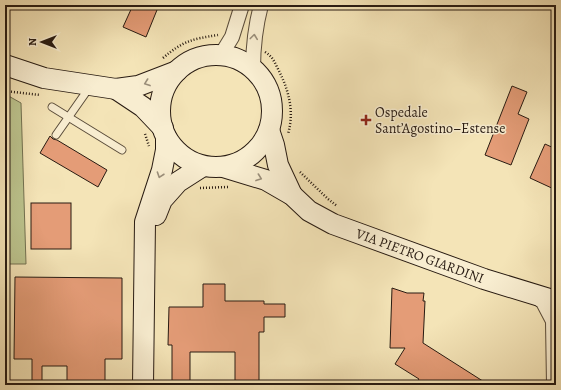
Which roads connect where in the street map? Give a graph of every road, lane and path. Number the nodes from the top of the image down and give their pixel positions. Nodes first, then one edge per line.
1 (242, 5) edge
2 (261, 5) edge
3 (232, 38) junction
4 (253, 47) junction
5 (221, 55) junction
6 (158, 61) dead end
7 (5, 65) edge
8 (253, 69) junction
9 (177, 71) junction
10 (91, 85) junction
11 (116, 89) junction
12 (52, 107) dead end
13 (69, 118) junction
14 (165, 132) junction
15 (278, 134) junction
16 (56, 135) dead end
17 (122, 150) dead end
18 (203, 166) junction
19 (223, 167) junction
20 (299, 171) dead end
21 (292, 195) junction
22 (338, 207) dead end
23 (145, 247) junction
24 (534, 295) junction
25 (556, 301) edge
26 (143, 385) edge
27 (554, 385) edge

1 - 3 street
4 -> 2 street
3 - 5 street
3 - 6 path
4 - 8 street
4 - 15 path
5 - 8 main road, VIA PIETRO GIARDINI
5 - 9 main road, VIA PIETRO GIARDINI
7 - 10 main road, VIA PIETRO GIARDINI
8 - 15 main road, VIA PIETRO GIARDINI
9 -> 11 main road, VIA PIETRO GIARDINI
9 - 14 main road, VIA PIETRO GIARDINI
10 - 11 main road, VIA PIETRO GIARDINI
10 - 13 lane
11 - 14 main road, VIA PIETRO GIARDINI
12 - 13 lane
13 - 16 lane
13 - 17 lane
14 - 18 main road, VIA PIETRO GIARDINI
14 -> 23 main road
15 - 19 main road, VIA PIETRO GIARDINI
15 - 21 main road, VIA PIETRO GIARDINI
18 - 19 main road, VIA PIETRO GIARDINI
18 - 23 main road
19 -> 21 main road, VIA PIETRO GIARDINI
20 - 22 path
21 - 24 main road, VIA PIETRO GIARDINI
23 - 26 main road
24 - 25 main road, VIA PIETRO GIARDINI
24 - 27 street

